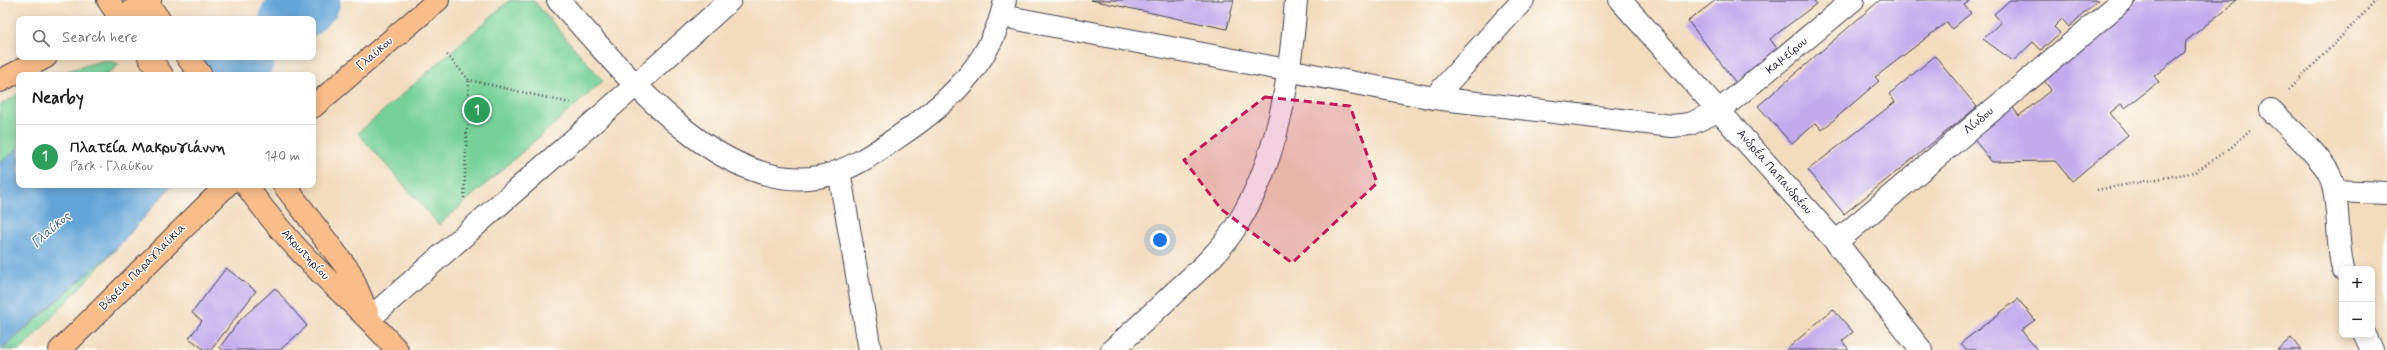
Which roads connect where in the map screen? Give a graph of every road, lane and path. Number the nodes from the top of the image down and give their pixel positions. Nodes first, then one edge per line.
1 (108, 0) edge
2 (438, 0) edge
3 (558, 0) edge
4 (730, 0) edge
5 (1296, 0) edge
6 (1523, 0) edge
7 (1620, 0) edge
8 (1853, 0) edge
9 (2122, 0) edge
10 (150, 5) edge
11 (1003, 8) edge
12 (118, 16) edge
13 (126, 16) edge
14 (447, 55) dead end
15 (40, 60) edge
16 (151, 60) edge
17 (189, 60) edge
18 (17, 72) edge
19 (160, 72) edge
20 (199, 72) edge
21 (1290, 72) junction
22 (16, 73) edge
23 (470, 80) junction
24 (0, 81) edge
25 (636, 85) junction
26 (1434, 98) junction
27 (316, 104) edge
28 (577, 105) dead end
29 (1720, 110) junction
30 (2271, 110) dead end
31 (839, 171) junction
32 (224, 188) edge
33 (248, 188) edge
34 (286, 188) edge
35 (2334, 191) junction
36 (2387, 193) edge
37 (464, 204) dead end
38 (1836, 242) junction
39 (2342, 266) edge
40 (370, 318) junction
41 (2366, 338) edge
42 (60, 350) edge
43 (397, 350) edge
44 (870, 350) edge
45 (1112, 350) edge
46 (1921, 350) edge
47 (2372, 350) edge

1 - 12 main road
2 - 27 main road, Γλαύκου
3 - 25 street
4 - 25 street
5 - 21 street
6 - 26 street
7 - 29 street, Ανδρέα Παπανδρέου
8 - 29 street, Καμείρου
9 - 38 street, Λίνδου
10 - 13 main road
11 - 21 street, Καμείρου
11 - 31 street
14 - 23 path
15 - 18 main road
16 - 19 main road
17 - 20 main road
21 - 26 street, Καμείρου
21 - 45 street
22 - 24 main road
23 - 28 path
23 - 37 path
25 - 31 street
25 - 40 street
26 - 29 street, Καμείρου
29 - 38 street, Ανδρέα Παπανδρέου
30 - 35 street
31 - 44 street
32 - 42 main road, Βόρεια Παραγλαύκια
33 - 40 main road, Ακρωτηρίου
34 - 40 main road, Ακρωτηρίου
35 - 36 street
35 - 39 street
38 - 46 street, Ανδρέα Παπανδρέου
40 - 43 main road, Ακρωτηρίου
41 - 47 street

